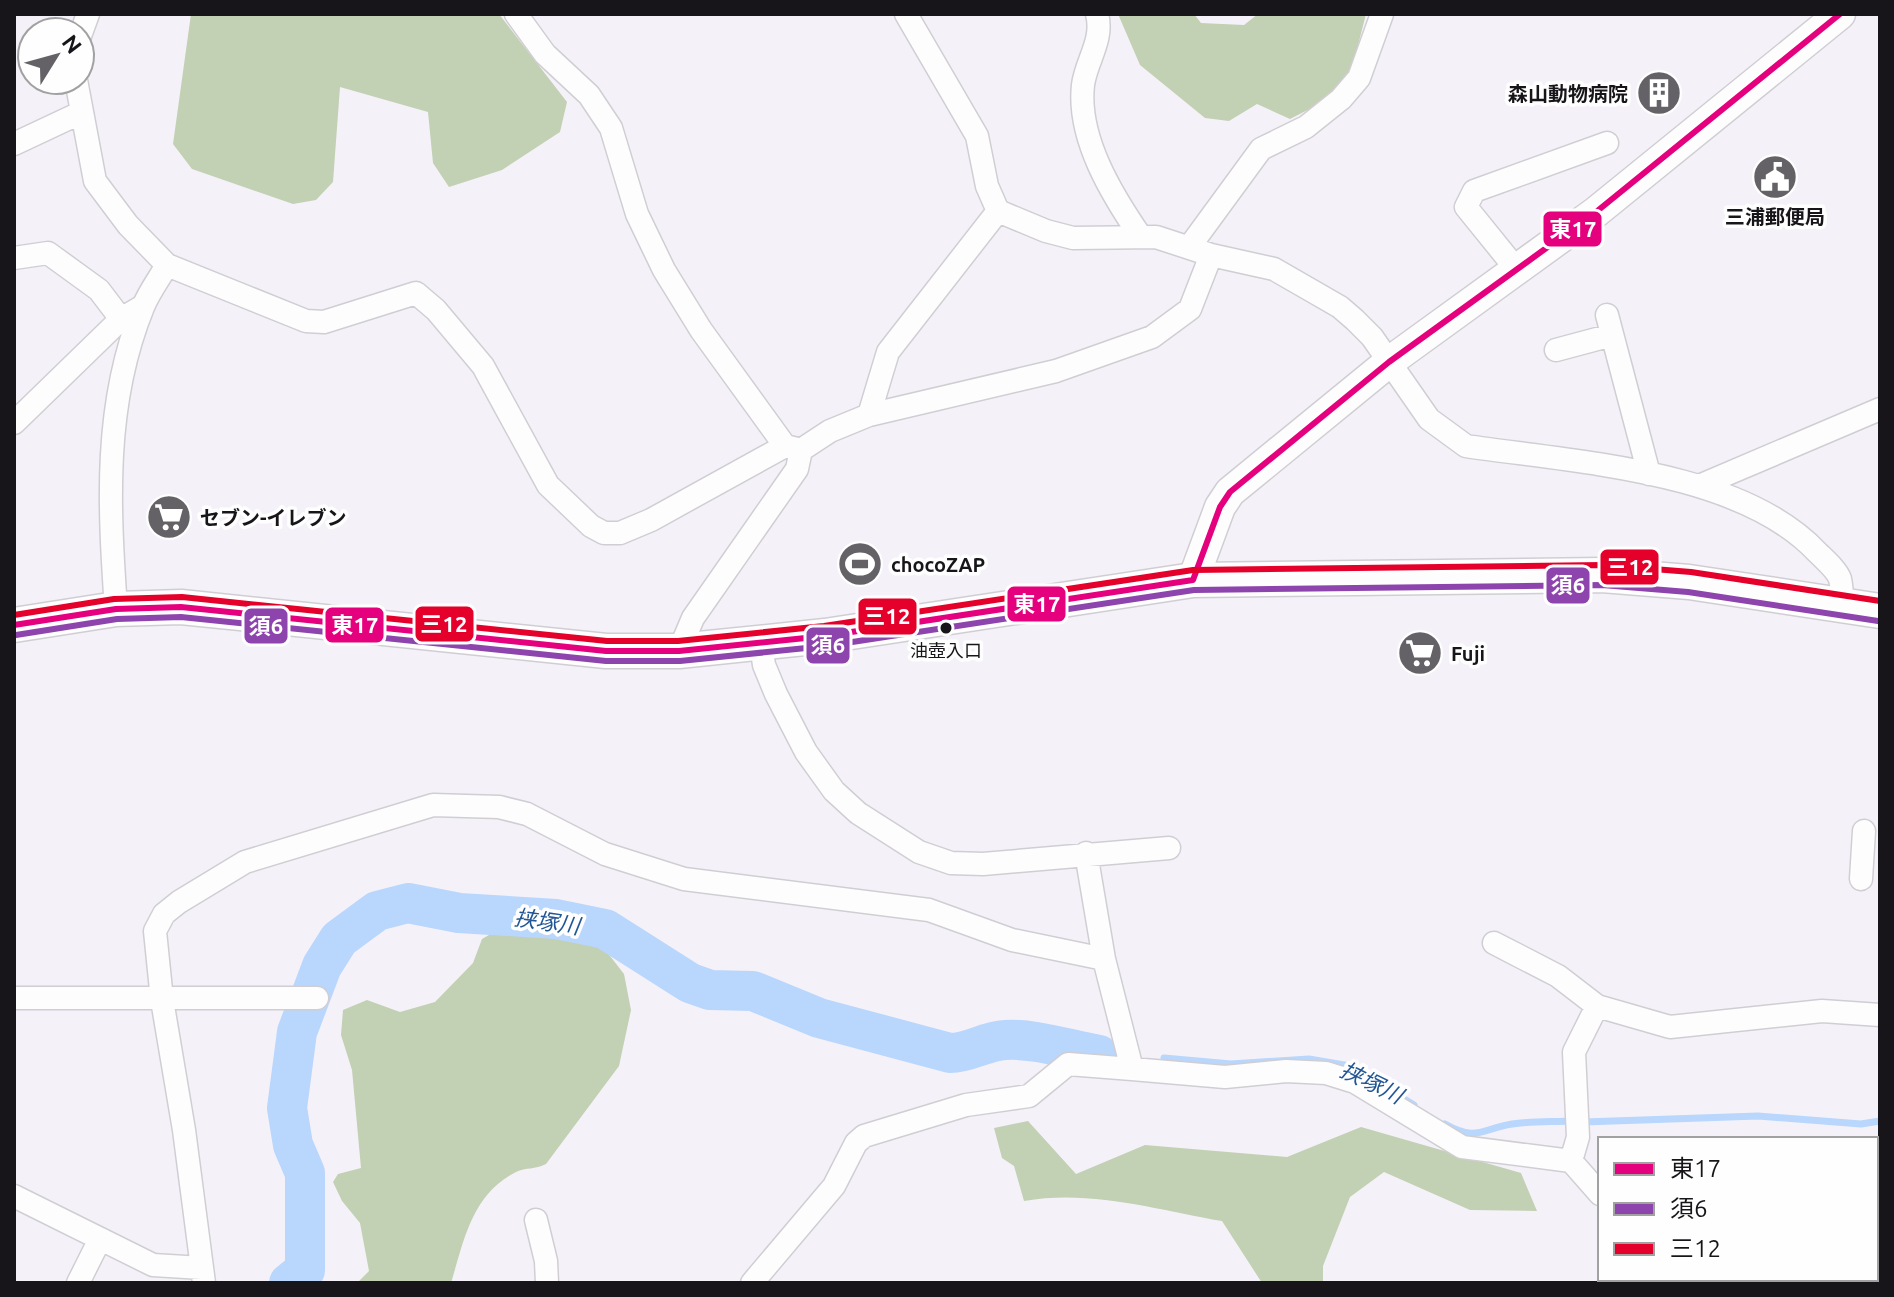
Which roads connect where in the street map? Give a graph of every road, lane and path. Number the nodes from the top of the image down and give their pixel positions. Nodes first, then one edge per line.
1 (516, 14) edge
2 (906, 14) edge
3 (1097, 14) edge
4 (1382, 14) edge
5 (1840, 14) edge
6 (78, 96) edge
7 (80, 113) junction
8 (1607, 143) dead end
9 (14, 144) edge
10 (998, 211) junction
11 (1141, 237) junction
12 (1190, 246) junction
13 (1211, 255) junction
14 (14, 258) edge
15 (167, 265) junction
16 (1517, 270) junction
17 (143, 306) junction
18 (121, 319) junction
19 (1556, 350) dead end
20 (1389, 362) junction
21 (1880, 409) edge
22 (869, 415) junction
23 (14, 423) edge
24 (793, 448) junction
25 (1649, 474) junction
26 (1699, 486) junction
27 (1193, 580) junction
28 (1842, 604) junction
29 (116, 609) junction
30 (1880, 611) edge
31 (14, 625) edge
32 (761, 644) junction
33 (679, 651) junction
34 (1864, 831) dead end
35 (1169, 848) dead end
36 (1086, 853) junction
37 (1871, 854) edge
38 (1861, 879) dead end
39 (1494, 943) dead end
40 (1104, 959) junction
41 (14, 998) edge
42 (310, 999) dead end
43 (162, 1000) junction
44 (1597, 1006) junction
45 (1880, 1015) edge
46 (1132, 1069) junction
47 (1571, 1161) junction
48 (1598, 1192) edge
49 (14, 1196) edge
50 (536, 1220) dead end
51 (100, 1239) junction
52 (203, 1276) edge
53 (78, 1283) edge
54 (547, 1283) edge
55 (752, 1283) edge

1 - 24 street
2 - 10 street
3 - 11 street
4 - 12 street
5 - 16 main road
6 - 7 street
7 - 9 street
7 - 15 street
8 - 16 street
10 - 11 street
10 - 22 street
11 - 12 street
12 - 13 street
13 - 20 street
13 - 22 street
14 - 18 street
15 - 17 street
15 - 24 street
16 - 20 main road
17 - 18 street
17 - 29 street
18 - 23 street
19 - 25 street
20 - 25 street
20 - 27 main road
21 - 26 street
22 - 24 street
24 - 33 street
25 - 26 street
26 - 28 street
27 - 28 main road
27 - 32 main road
28 - 30 main road
29 - 31 main road
29 - 33 main road
32 - 33 main road
32 - 36 street
34 - 37 street
35 - 36 street
36 - 40 street
37 - 38 street
39 - 44 street
40 - 43 street
40 - 46 street
41 - 43 street
42 - 43 street
43 - 52 street
44 - 45 street
44 - 47 street
46 - 47 street
46 - 55 street
47 - 48 street
49 - 51 street
50 - 54 street
51 - 52 street
51 - 53 street

